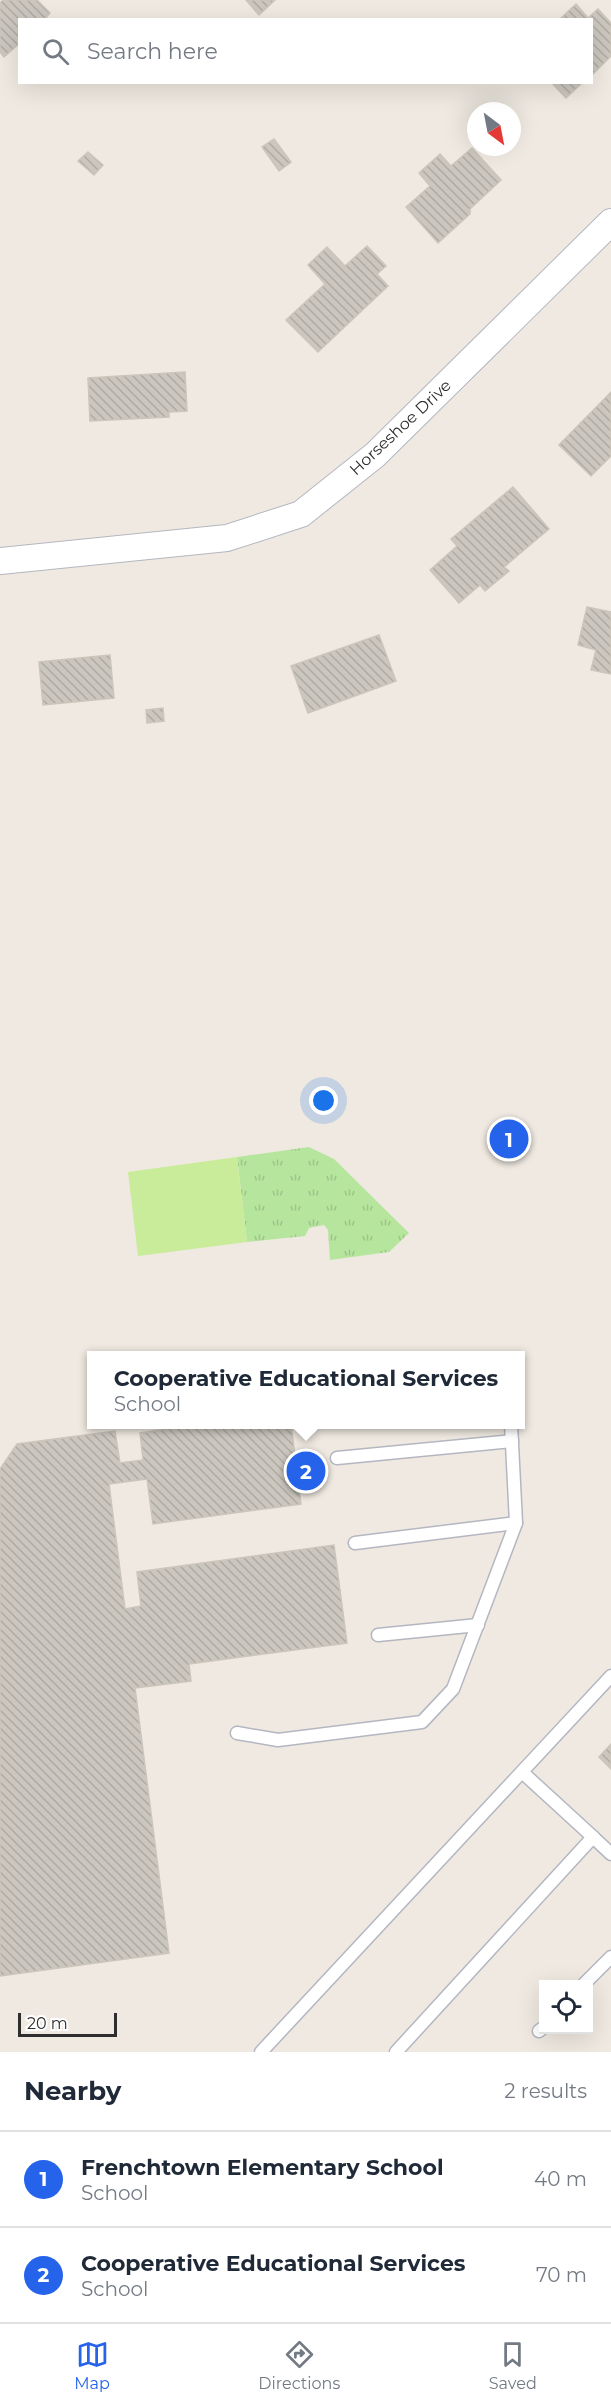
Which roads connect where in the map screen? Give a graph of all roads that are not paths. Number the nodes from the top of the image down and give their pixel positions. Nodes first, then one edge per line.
1 (611, 222) edge
2 (0, 561) edge
3 (511, 1429) edge
4 (512, 1441) junction
5 (337, 1458) dead end
6 (516, 1523) junction
7 (355, 1543) dead end
8 (478, 1625) junction
9 (378, 1635) dead end
10 (611, 1676) edge
11 (237, 1733) dead end
12 (522, 1772) junction
13 (593, 1838) junction
14 (611, 1854) edge
15 (611, 1957) edge
16 (588, 1980) edge
17 (261, 2052) edge
18 (396, 2052) edge

1 - 2 street, Horseshoe Drive
3 - 4 lane
4 - 5 lane
4 - 6 lane
6 - 7 lane
6 - 8 lane
8 - 9 lane
8 - 11 lane
10 - 12 lane
12 - 13 lane
12 - 17 lane
13 - 14 lane
13 - 18 lane
15 - 16 lane

